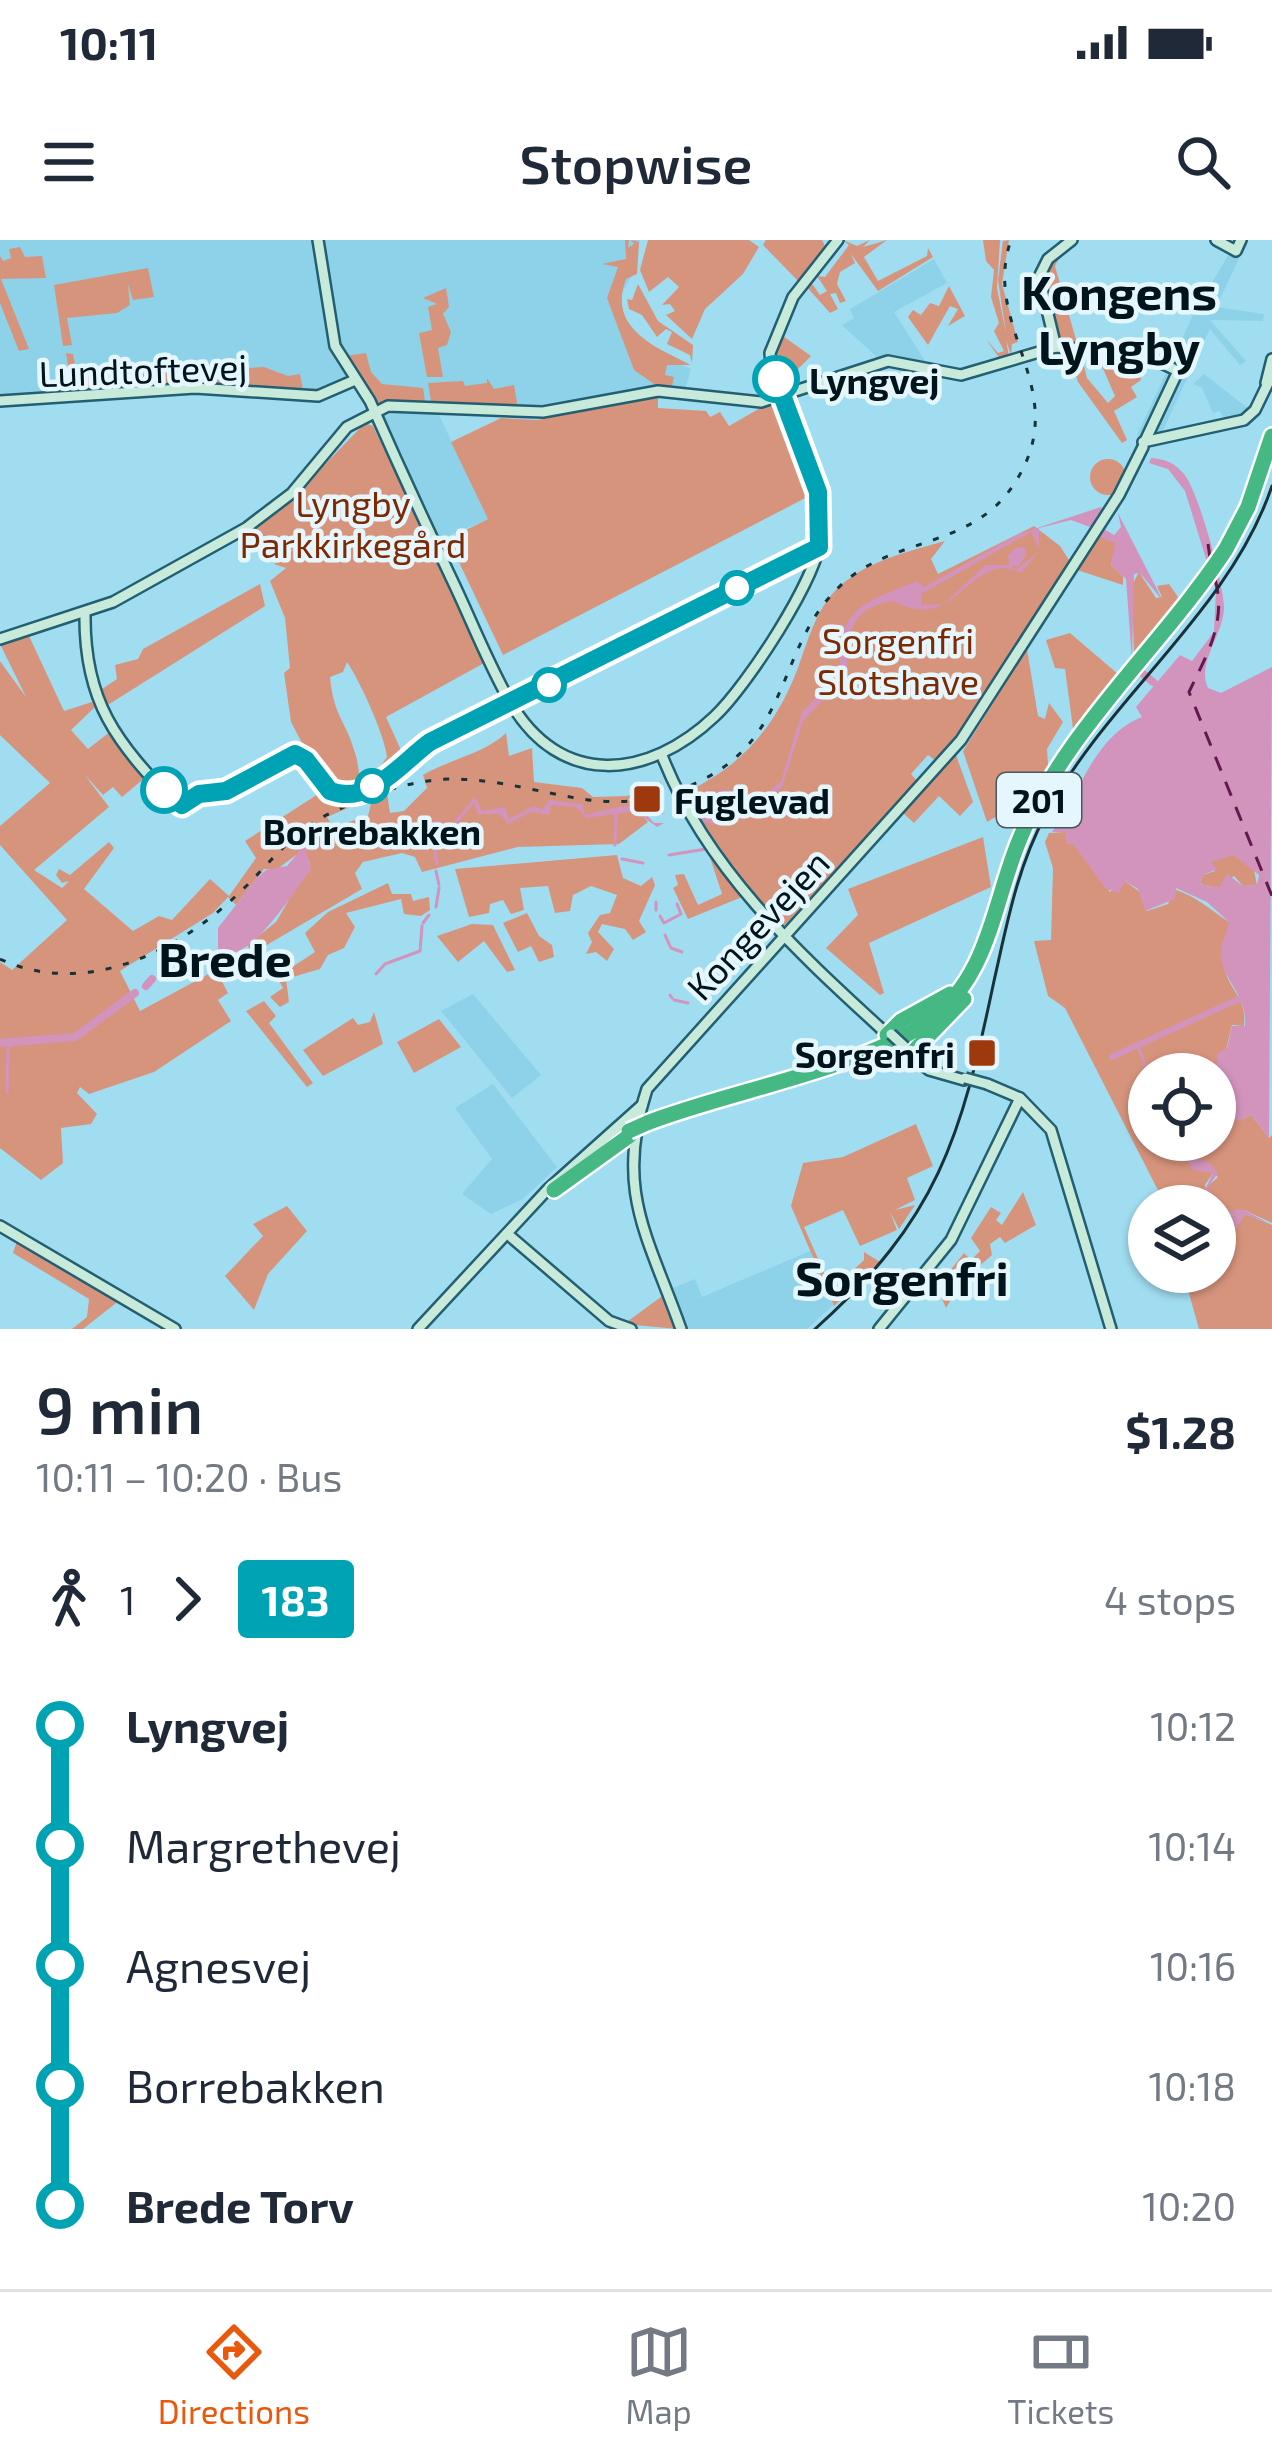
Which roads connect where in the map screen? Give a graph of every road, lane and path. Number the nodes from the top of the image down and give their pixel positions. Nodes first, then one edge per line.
1 (315, 240) edge
2 (838, 240) edge
3 (1063, 240) edge
4 (1072, 240) edge
5 (1216, 240) edge
6 (1239, 246) edge
7 (1054, 347) junction
8 (1272, 359) edge
9 (353, 381) junction
10 (1269, 383) edge
11 (784, 398) junction
12 (0, 401) edge
13 (373, 413) junction
14 (1272, 436) edge
15 (1146, 444) junction
16 (1272, 452) edge
17 (819, 547) junction
18 (1213, 572) junction
19 (85, 614) junction
20 (0, 639) edge
21 (511, 703) junction
22 (663, 758) junction
23 (783, 936) junction
24 (977, 971) junction
25 (889, 1034) junction
26 (906, 1049) junction
27 (1020, 1098) junction
28 (642, 1105) junction
29 (636, 1134) junction
30 (568, 1169) junction
31 (554, 1190) joint
32 (0, 1226) edge
33 (511, 1237) junction
34 (175, 1329) edge
35 (421, 1329) edge
36 (631, 1329) edge
37 (681, 1329) edge
38 (879, 1329) edge
39 (1111, 1329) edge

1 - 9 street
2 - 11 street
3 - 7 street
4 - 7 street
5 - 6 street
7 - 11 street
7 - 15 street, Kongevejen
8 - 10 street
9 - 12 street, Lundtoftevej
9 - 13 street
10 - 15 street
11 - 13 street
11 - 17 street
13 - 19 street
13 - 21 street
14 - 18 highway, 201
15 - 23 street, Kongevejen
16 - 18 highway, 201
17 - 21 street
17 - 22 street
18 - 24 highway, 201
19 - 20 street
19 - 21 street
21 - 22 street
22 - 23 street
23 - 25 street
23 - 28 street, Kongevejen
24 - 25 highway
24 - 26 highway
24 - 29 highway, 201
25 - 26 street, bridge
26 - 27 street, bridge
27 - 38 street
27 - 39 street
28 - 29 street, Kongevejen
28 - 30 street, 201
29 - 30 highway, 201
29 - 31 highway, 201
29 - 37 street, Kongevejen
30 - 35 street, 201
31 - 33 street, 201
32 - 34 street
33 - 35 street, 201
33 - 36 street

